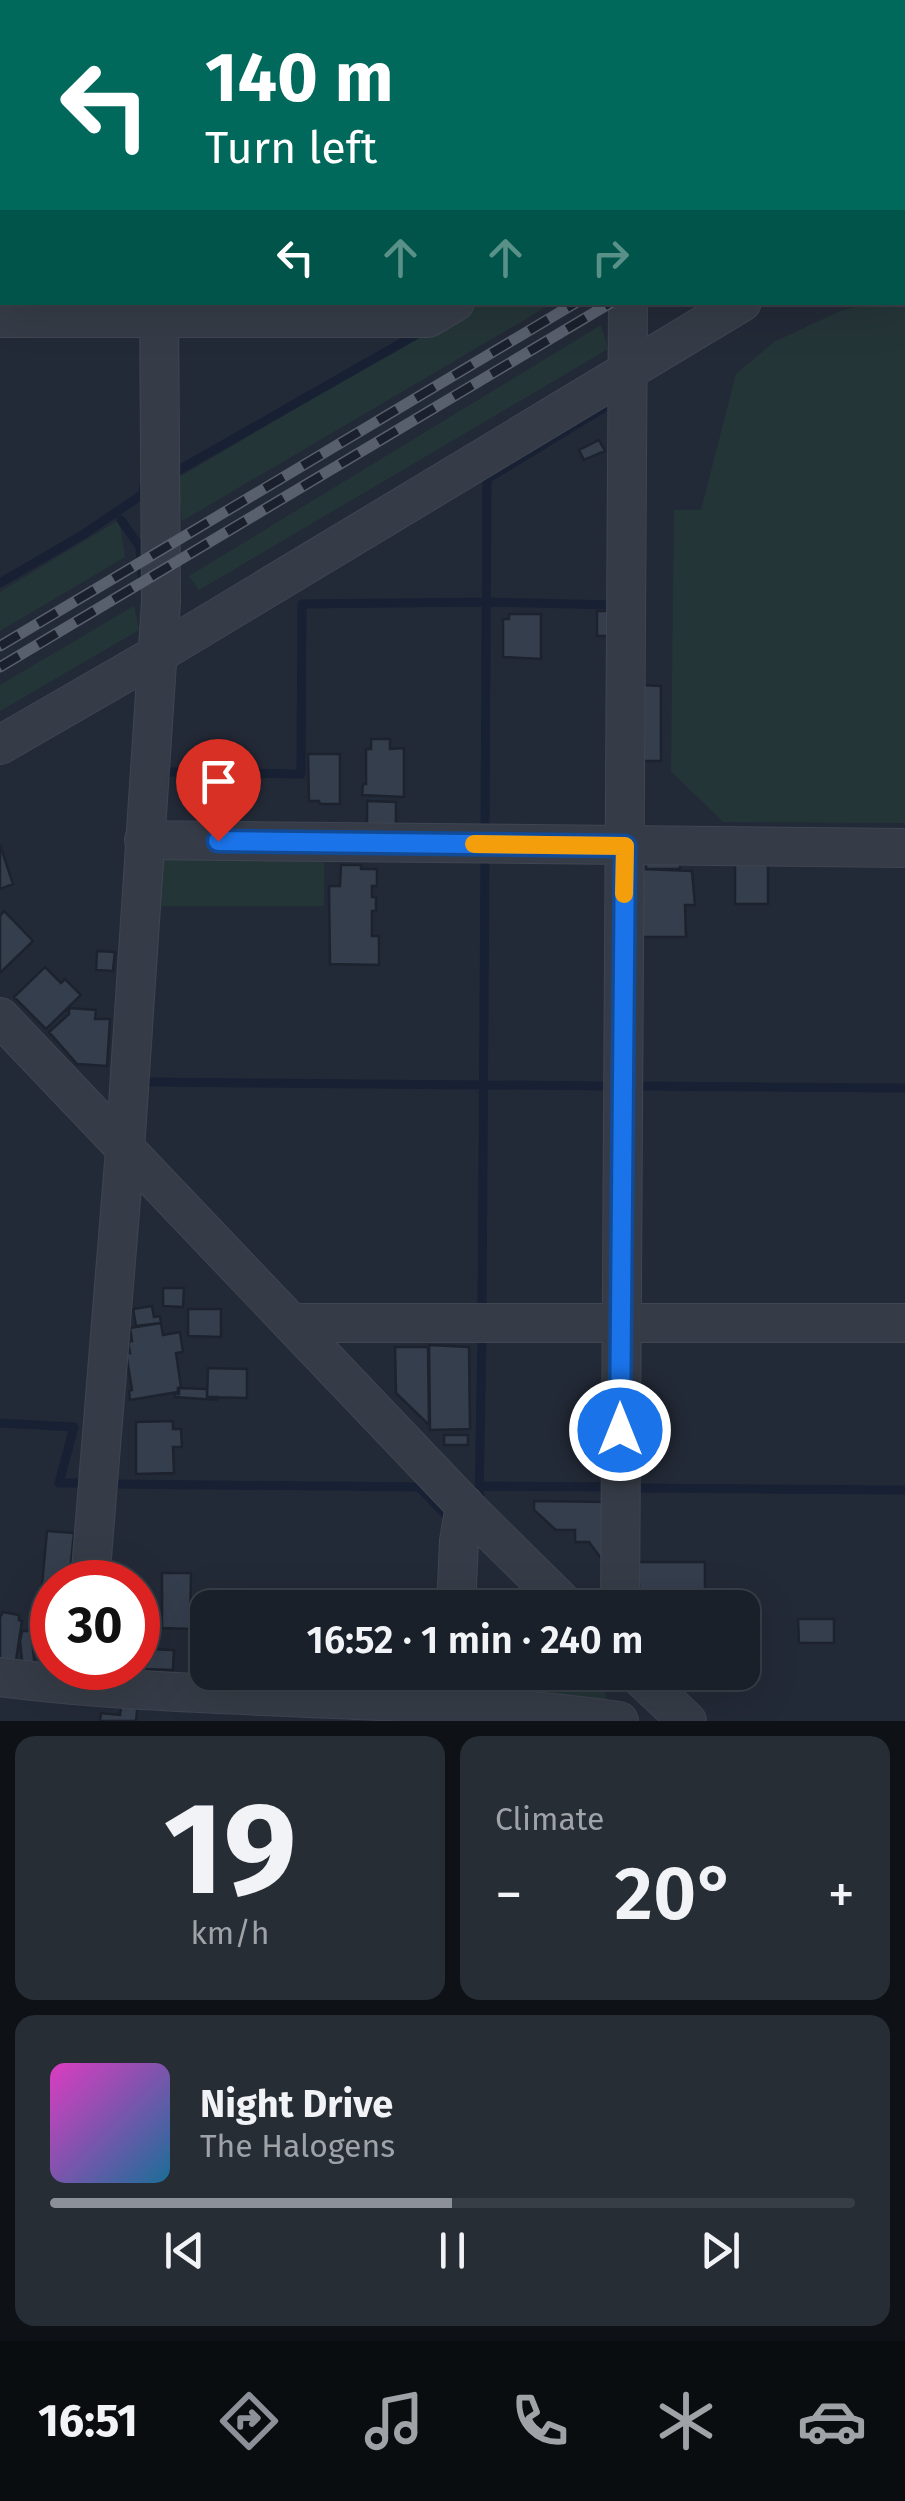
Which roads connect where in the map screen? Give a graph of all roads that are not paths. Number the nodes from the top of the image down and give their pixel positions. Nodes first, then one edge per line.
1 (450, 305) edge
2 (628, 305) edge
3 (737, 305) edge
4 (159, 310) edge
5 (0, 318) edge
6 (628, 370) junction
7 (156, 654) junction
8 (0, 745) edge
9 (144, 840) junction
10 (625, 846) junction
11 (905, 848) edge
12 (0, 1017) edge
13 (126, 1150) junction
14 (293, 1323) junction
15 (621, 1324) junction
16 (905, 1324) edge
17 (468, 1508) junction
18 (92, 1560) edge
19 (457, 1590) edge
20 (550, 1590) edge
21 (620, 1590) edge
22 (0, 1677) edge
23 (655, 1690) edge
24 (80, 1692) edge
25 (452, 1700) edge
26 (619, 1721) edge
27 (687, 1721) edge

1 - 4 street
2 - 6 street
3 - 6 street
4 - 5 street
4 - 7 street
6 - 7 street
6 - 10 street
7 - 8 street
7 - 9 street
9 - 10 street
9 - 13 street
10 - 11 street
10 - 15 street
12 - 13 street
13 - 14 street
13 - 18 street
14 - 15 street
14 - 17 street
15 - 16 street
15 - 21 street
17 - 19 street
17 - 20 street
22 - 24 street
23 - 27 street
24 - 25 street
25 - 26 street

